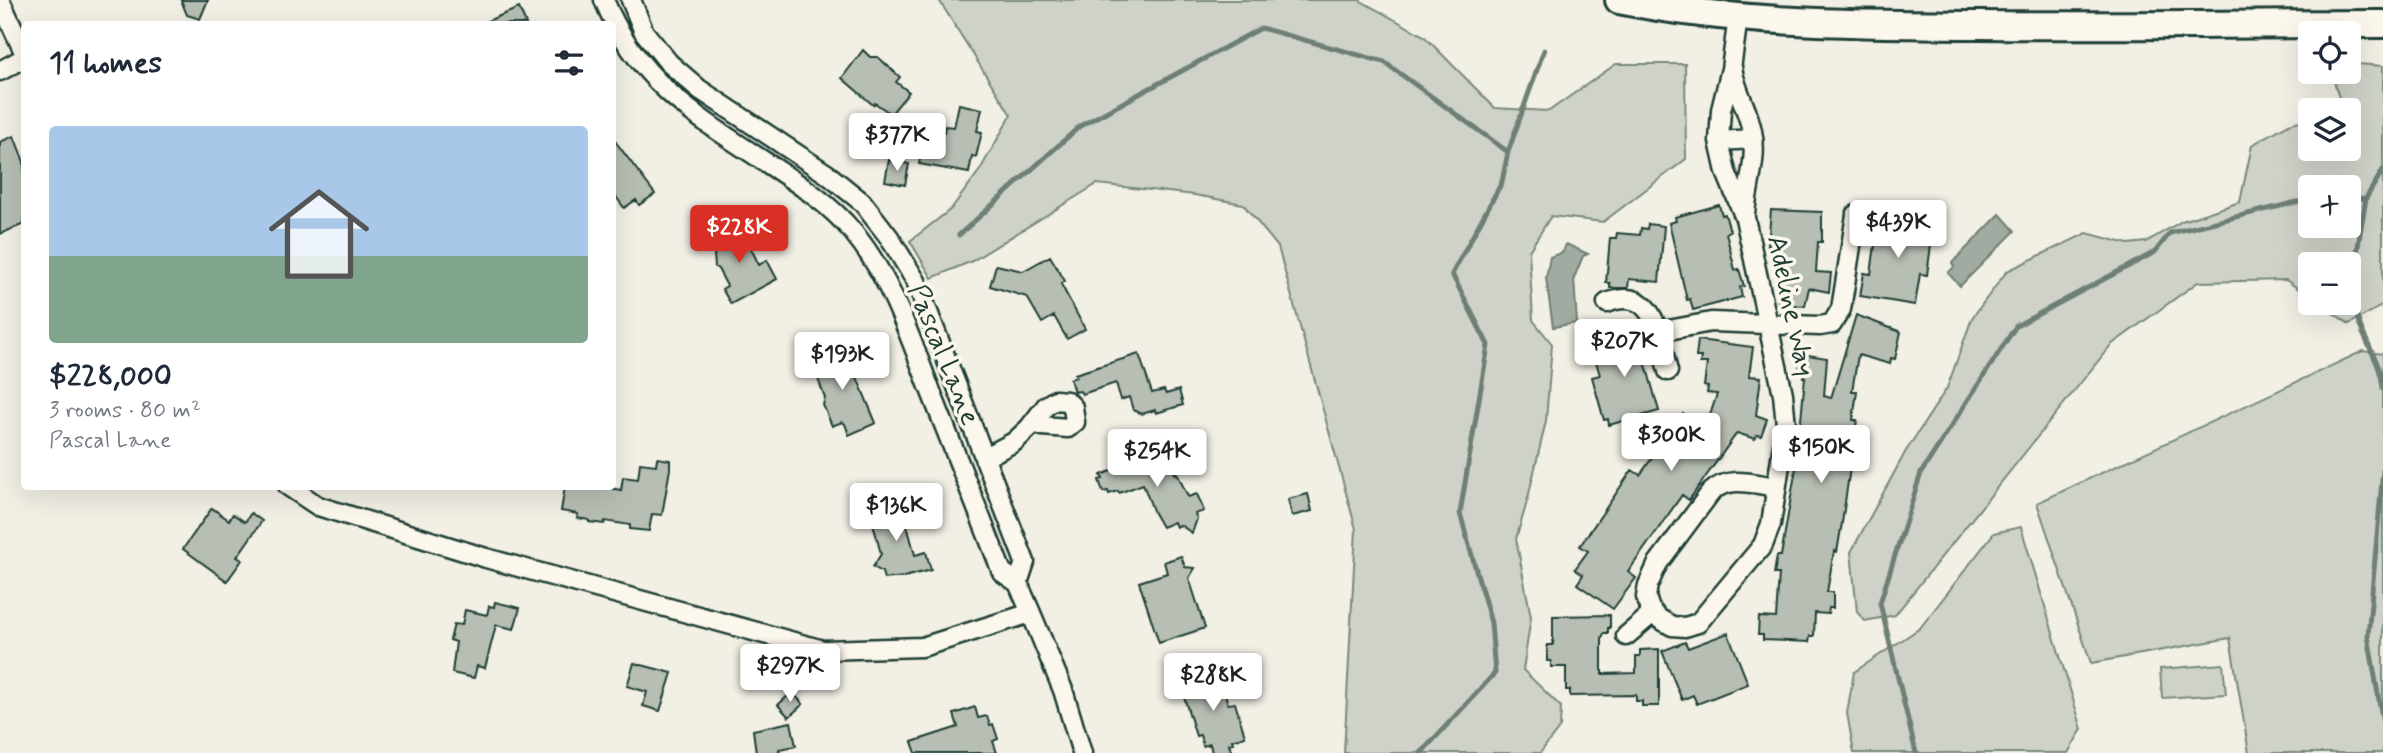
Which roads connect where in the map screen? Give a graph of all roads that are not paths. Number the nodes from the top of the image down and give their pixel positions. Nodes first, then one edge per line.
1 (0, 0) edge
2 (1619, 0) edge
3 (632, 1) edge
4 (607, 6) edge
5 (1739, 9) edge
6 (616, 23) edge
7 (2383, 24) edge
8 (21, 46) edge
9 (21, 60) edge
10 (1732, 64) junction
11 (0, 71) edge
12 (756, 127) junction
13 (1753, 139) junction
14 (1720, 141) junction
15 (740, 146) junction
16 (1856, 215) dead end
17 (1745, 218) junction
18 (1607, 303) dead end
19 (1767, 325) junction
20 (1658, 332) junction
21 (1668, 371) dead end
22 (1035, 421) dead end
23 (984, 458) junction
24 (1776, 487) junction
25 (294, 490) edge
26 (1018, 583) junction
27 (1031, 612) junction
28 (1653, 613) junction
29 (1626, 636) dead end
30 (1082, 753) edge

1 - 8 street
2 - 5 highway
3 - 4 street
3 - 12 street, Pascal Lane
5 - 7 highway
5 - 10 street, Adeline Way
6 - 15 street, Pascal Lane
9 - 11 street
10 - 13 street, Adeline Way
10 - 14 street, Adeline Way
12 - 15 street
12 - 23 street, Pascal Lane
13 - 14 street
13 - 17 street, Adeline Way
14 - 17 street, Adeline Way
15 - 26 street, Pascal Lane
16 - 19 street
17 - 19 street, Adeline Way
18 - 20 street
19 - 20 street
19 - 24 street, Adeline Way
20 - 21 street
22 - 23 street
23 - 26 street, Pascal Lane
24 - 28 street, Adeline Way
24 - 28 street
25 - 27 street
26 - 27 street, Pascal Lane
27 - 30 street, Pascal Lane
28 - 29 street

